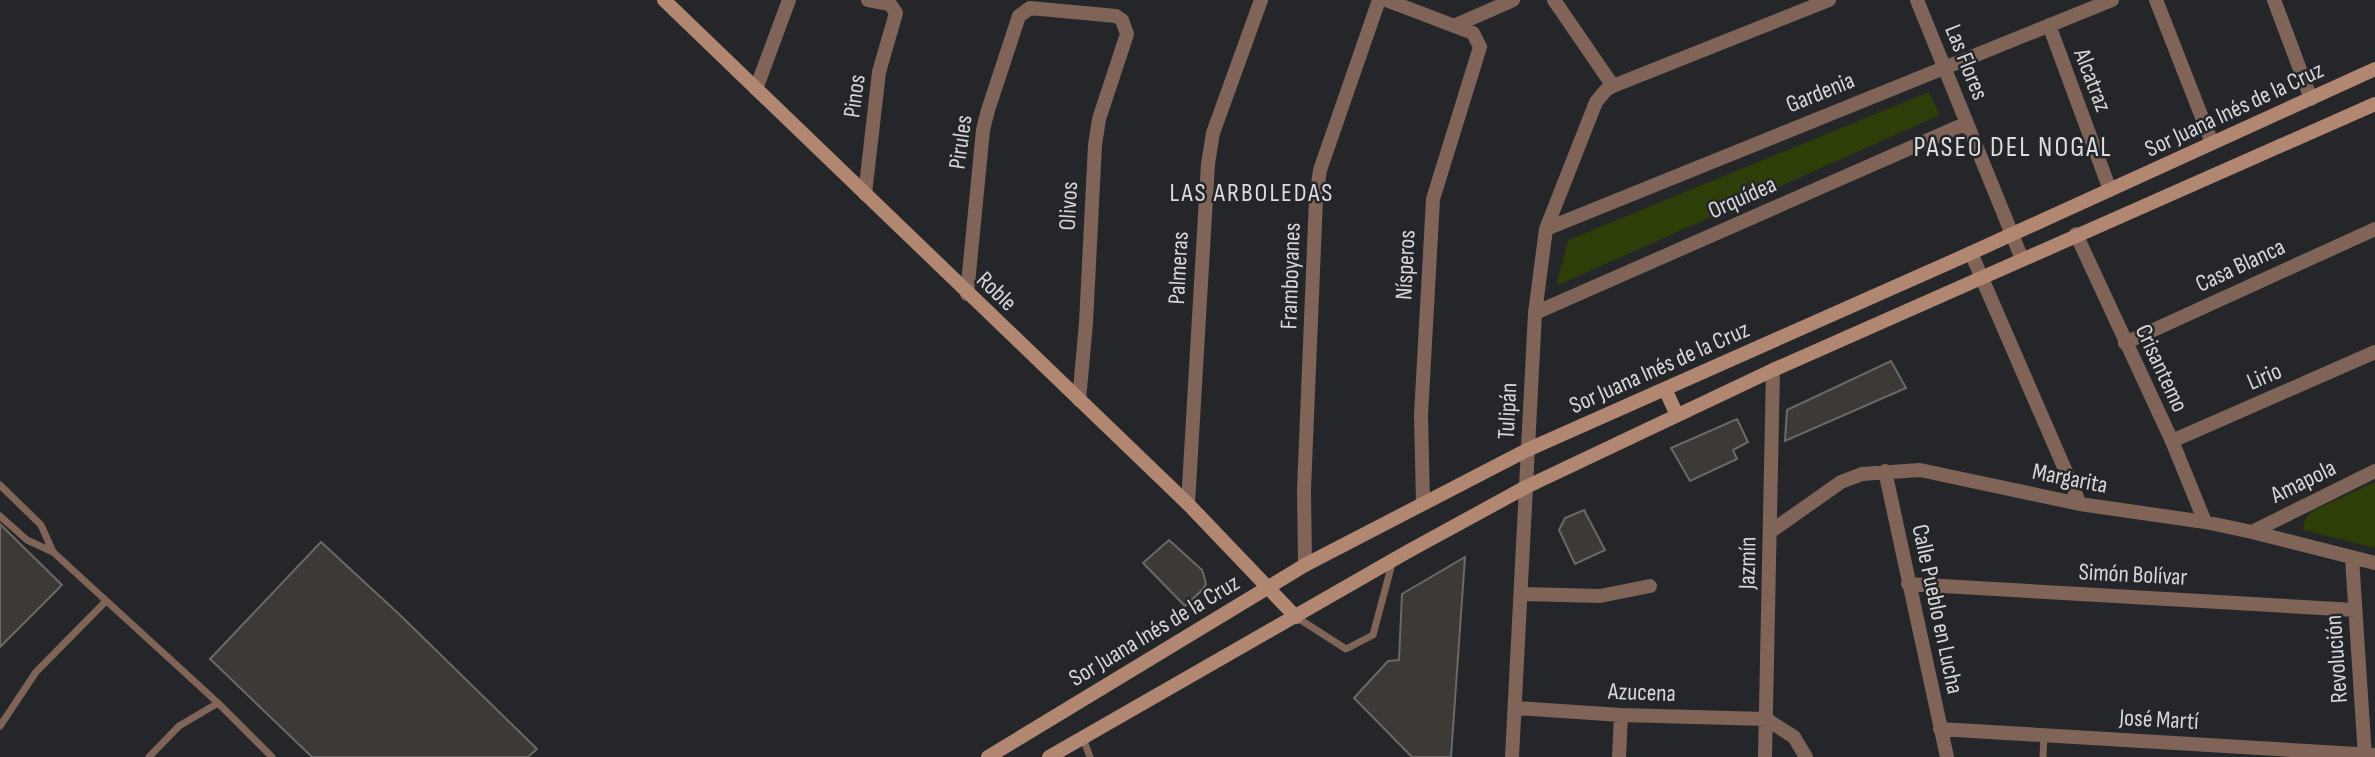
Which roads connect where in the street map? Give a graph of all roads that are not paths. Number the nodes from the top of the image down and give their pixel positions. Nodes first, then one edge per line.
1 (664, 0) edge
2 (789, 0) edge
3 (868, 0) edge
4 (1261, 0) edge
5 (1379, 0) edge
6 (1386, 0) edge
7 (1513, 0) edge
8 (1554, 0) edge
9 (1829, 0) edge
10 (1917, 0) edge
11 (2112, 0) edge
12 (2156, 0) edge
13 (2274, 0) edge
14 (1122, 20) joint
15 (2049, 25) junction
16 (1454, 26) junction
17 (1944, 67) junction
18 (2375, 69) edge
19 (1613, 86) junction
20 (756, 89) junction
21 (2311, 99) junction
22 (2374, 108) edge
23 (1967, 123) junction
24 (2211, 143) junction
25 (2110, 190) junction
26 (865, 194) junction
27 (1546, 229) junction
28 (2375, 229) edge
29 (2012, 234) junction
30 (2076, 234) junction
31 (1971, 253) junction
32 (2022, 259) junction
33 (1980, 278) junction
34 (967, 293) junction
35 (1535, 313) junction
36 (2125, 343) junction
37 (2375, 352) edge
38 (1773, 370) junction
39 (1665, 389) junction
40 (1079, 400) junction
41 (1677, 415) junction
42 (2172, 440) junction
43 (1527, 450) junction
44 (1885, 471) junction
45 (2375, 471) edge
46 (0, 485) edge
47 (1526, 487) junction
48 (1423, 503) junction
49 (1188, 504) junction
50 (2080, 504) junction
51 (0, 516) edge
52 (2205, 522) junction
53 (2252, 531) junction
54 (1770, 532) junction
55 (53, 552) junction
56 (2352, 558) junction
57 (1394, 559) junction
58 (2375, 563) edge
59 (1305, 565) junction
60 (1908, 584) junction
61 (1650, 586) dead end
62 (1268, 587) junction
63 (1521, 594) junction
64 (105, 602) junction
65 (2355, 610) junction
66 (1296, 617) junction
67 (218, 703) junction
68 (1515, 708) junction
69 (1621, 715) junction
70 (1766, 719) junction
71 (0, 726) edge
72 (1940, 729) junction
73 (2044, 735) junction
74 (1083, 738) junction
75 (2369, 755) edge
76 (149, 757) edge
77 (272, 757) edge
78 (988, 757) edge
79 (1049, 757) edge
80 (1090, 757) edge
81 (1512, 757) edge
82 (1619, 757) edge
83 (1765, 757) edge
84 (1806, 757) edge
85 (1947, 757) edge
86 (2043, 757) edge

1 - 20 main road, Roble
2 - 20 street
3 - 26 street, Pinos
4 - 49 street, Palmeras
5 - 59 street, Framboyanes
6 - 16 street
7 - 16 street
8 - 19 street
9 - 19 street
10 - 17 street, Las Flores
11 - 15 street, Gardenia
12 - 24 street
13 - 21 street
14 - 34 street, Pirules
14 - 40 street, Olivos
15 - 17 street, Gardenia
15 - 25 street, Alcatraz
16 - 48 street, Nísperos
17 - 23 street, Las Flores
17 - 27 street, Gardenia
18 - 21 main road, Sor Juana Inés de la Cruz
19 - 27 street, Tulipán
20 - 26 main road, Roble
21 - 24 main road, Sor Juana Inés de la Cruz
22 - 30 main road, Sor Juana Inés de la Cruz
23 - 29 street, Las Flores
23 - 35 street, Orquídea
24 - 25 main road, Sor Juana Inés de la Cruz
25 - 29 main road, Sor Juana Inés de la Cruz
26 - 34 main road, Roble
27 - 35 street, Tulipán
28 - 36 street, Casa Blanca
29 - 31 main road, Sor Juana Inés de la Cruz
29 - 32 street, Las Flores
30 - 32 main road, Sor Juana Inés de la Cruz
30 - 36 street, Crisantemo
31 - 33 street
31 - 39 main road, Sor Juana Inés de la Cruz
32 - 33 main road, Sor Juana Inés de la Cruz
33 - 38 main road, Sor Juana Inés de la Cruz
33 - 50 street
34 - 40 main road, Roble
35 - 43 street, Tulipán
36 - 42 street, Crisantemo
37 - 42 street, Lirio
38 - 41 main road, Sor Juana Inés de la Cruz
38 - 54 street, Jazmín
39 - 41 main road
39 - 43 main road, Sor Juana Inés de la Cruz
40 - 49 main road, Roble
41 - 47 main road, Sor Juana Inés de la Cruz
42 - 52 street, Crisantemo
43 - 47 street, Tulipán
43 - 48 main road, Sor Juana Inés de la Cruz
44 - 50 street, Margarita
44 - 54 street, Margarita
44 - 60 street, Calle Pueblo en Lucha
45 - 53 street, Amapola
46 - 55 lane
47 - 57 main road, Sor Juana Inés de la Cruz
47 - 63 street, Tulipán
48 - 59 main road, Sor Juana Inés de la Cruz
49 - 62 main road, Roble
50 - 52 street, Margarita
51 - 55 lane
52 - 53 street, Margarita
53 - 56 street, Margarita
54 - 70 street, Jazmín
55 - 64 lane
56 - 58 street, Margarita
56 - 65 street, Revolución
57 - 66 main road, Sor Juana Inés de la Cruz
57 - 66 lane
59 - 62 main road, Sor Juana Inés de la Cruz
60 - 65 street, Simón Bolívar
60 - 72 street, Calle Pueblo en Lucha
61 - 63 street
62 - 66 main road, Roble
62 - 78 main road, Sor Juana Inés de la Cruz
63 - 68 street, Tulipán
64 - 67 lane
64 - 71 lane
65 - 75 street, Revolución
66 - 74 main road, Sor Juana Inés de la Cruz
67 - 76 lane
67 - 77 lane
68 - 69 street, Azucena
68 - 81 street, Tulipán
69 - 70 street, Azucena
69 - 82 street
70 - 83 street, Jazmín
70 - 84 street
72 - 73 street, José Martí
72 - 85 street, Calle Pueblo en Lucha
73 - 75 street, José Martí
73 - 86 lane
74 - 79 main road, Sor Juana Inés de la Cruz
74 - 80 lane

